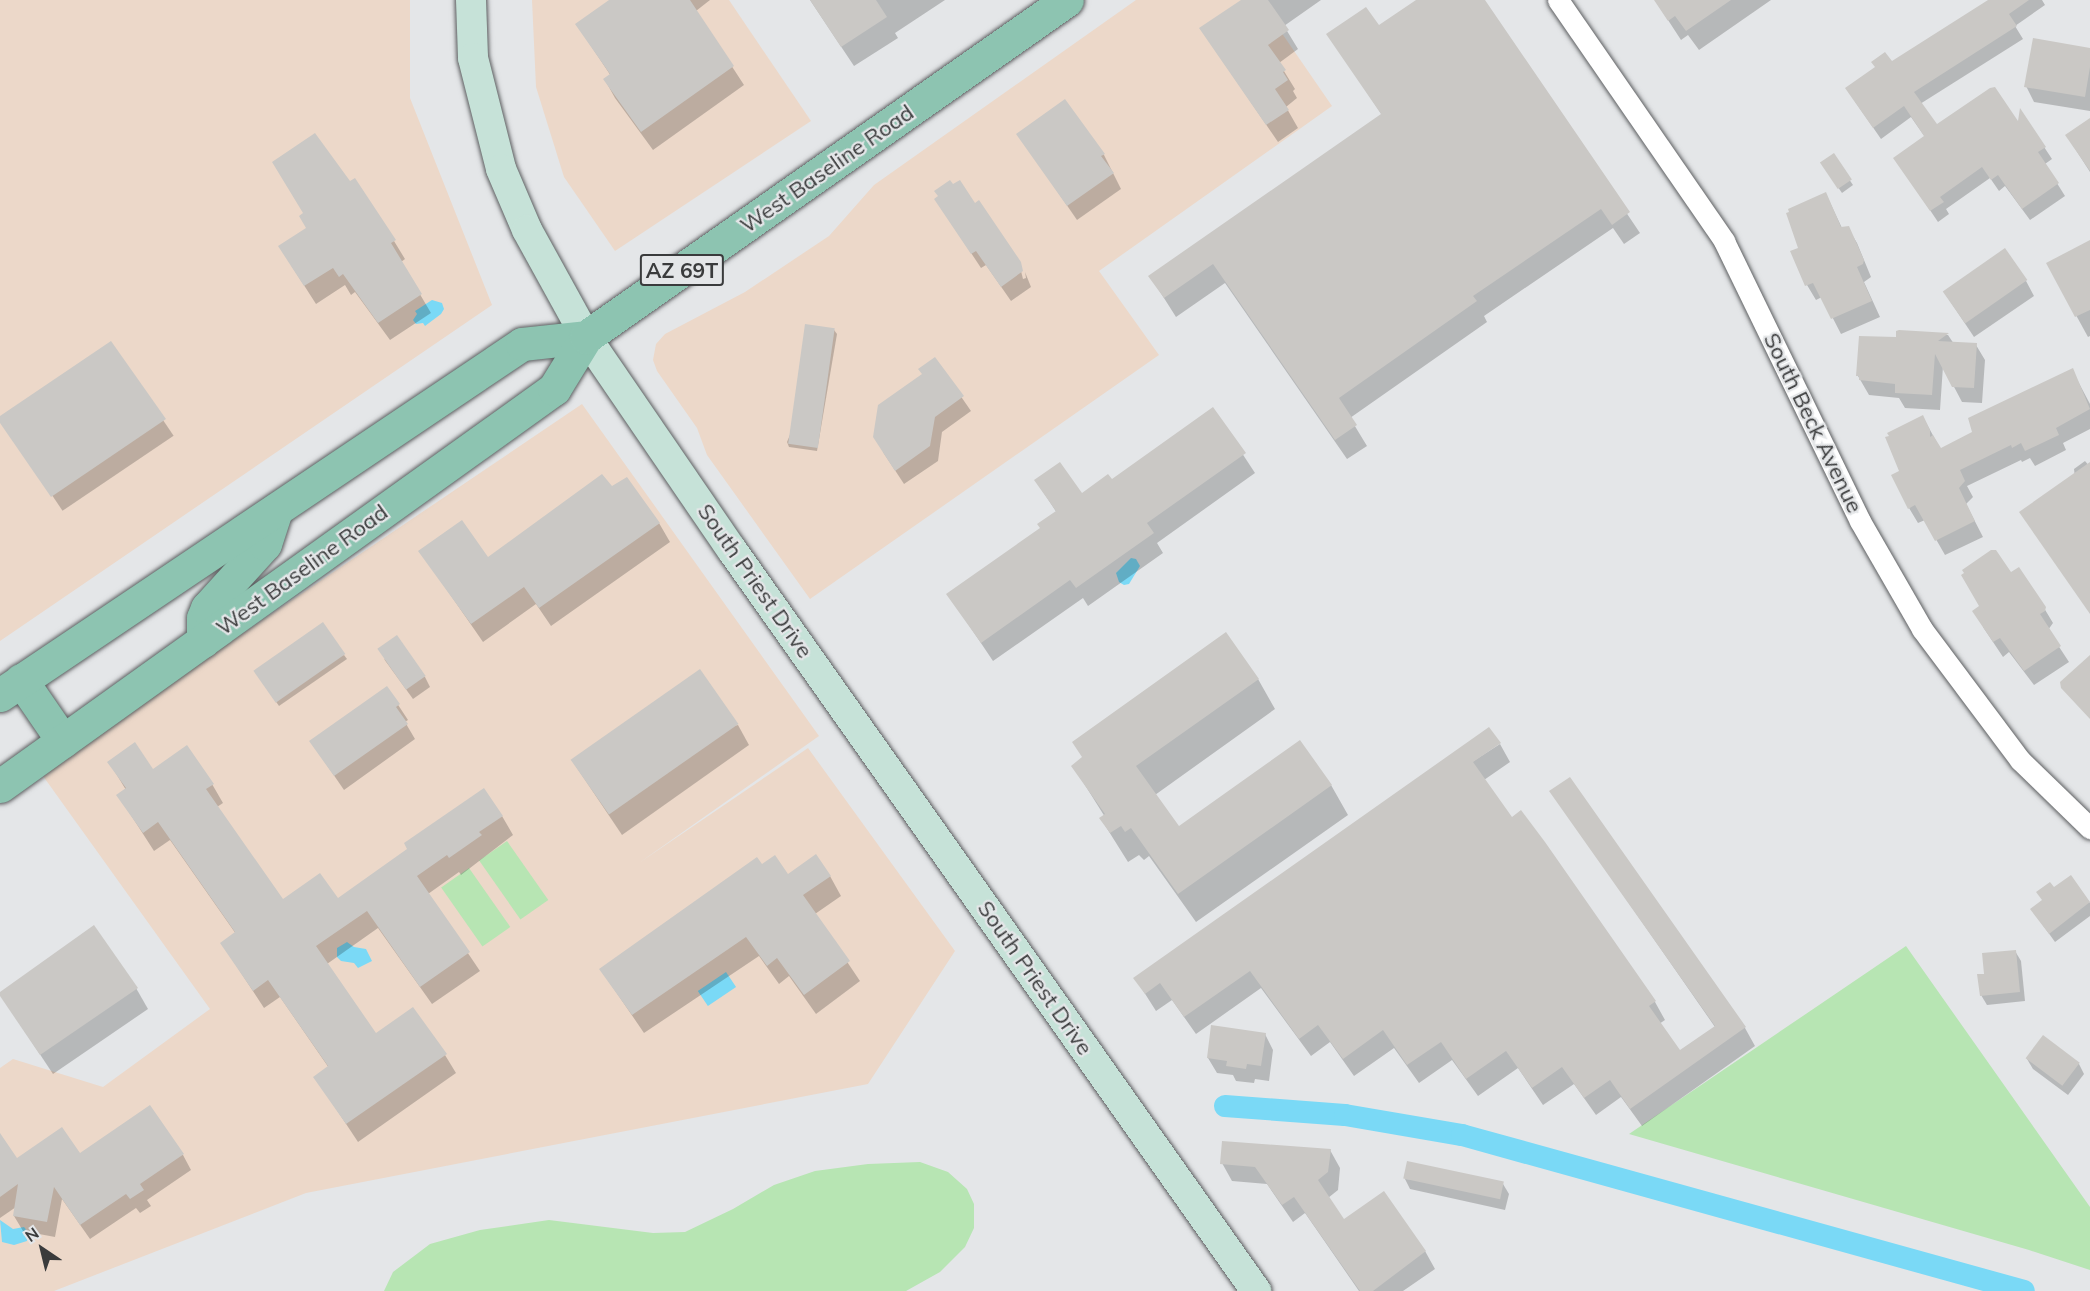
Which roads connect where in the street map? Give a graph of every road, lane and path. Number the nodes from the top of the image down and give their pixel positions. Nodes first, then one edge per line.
1 (471, 0) edge
2 (1067, 0) edge
3 (1558, 0) edge
4 (586, 337) junction
5 (276, 510) junction
6 (203, 641) junction
7 (10, 687) edge
8 (63, 741) junction
9 (0, 786) edge
10 (2090, 828) edge
11 (1256, 1291) edge

1 - 4 street, South Priest Drive
2 - 4 main road, West Baseline Road / AZ 69T
3 - 10 street, South Beck Avenue
4 - 5 main road, West Baseline Road
4 - 6 main road, West Baseline Road
4 - 11 street, South Priest Drive
5 - 6 main road
5 - 7 main road, West Baseline Road
6 - 8 main road, West Baseline Road
7 - 8 main road
8 - 9 main road, West Baseline Road

